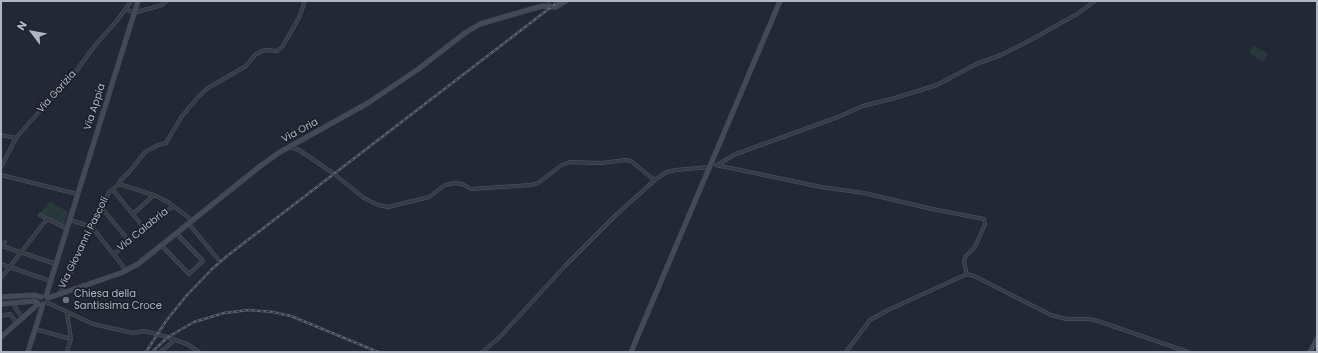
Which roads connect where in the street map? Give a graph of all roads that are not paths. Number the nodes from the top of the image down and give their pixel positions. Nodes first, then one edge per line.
1 (131, 1) edge
2 (138, 1) edge
3 (166, 1) edge
4 (304, 1) edge
5 (566, 1) edge
6 (780, 1) edge
7 (1096, 1) edge
8 (548, 3) edge
9 (126, 9) junction
10 (134, 13) junction
11 (1, 135) edge
12 (16, 138) junction
13 (290, 147) junction
14 (3, 159) edge
15 (717, 164) junction
16 (710, 166) junction
17 (1, 167) edge
18 (1, 175) edge
19 (656, 179) junction
20 (119, 184) junction
21 (113, 190) junction
22 (77, 194) junction
23 (154, 195) junction
24 (173, 206) junction
25 (102, 207) junction
26 (132, 214) junction
27 (40, 215) dead end
28 (47, 219) junction
29 (70, 220) junction
30 (190, 222) junction
31 (92, 227) junction
32 (67, 229) junction
33 (145, 229) junction
34 (176, 233) junction
35 (129, 241) junction
36 (5, 242) dead end
37 (161, 245) junction
38 (1, 246) edge
39 (20, 253) junction
40 (114, 254) junction
41 (218, 259) dead end
42 (1, 264) edge
43 (56, 264) junction
44 (9, 267) junction
45 (126, 270) junction
46 (967, 274) junction
47 (1, 278) edge
48 (50, 281) junction
49 (60, 293) junction
50 (1, 297) edge
51 (44, 300) junction
52 (13, 303) junction
53 (1, 304) edge
54 (67, 313) junction
55 (1, 316) edge
56 (23, 318) junction
57 (17, 323) junction
58 (35, 329) junction
59 (1, 337) edge
60 (71, 339) junction
61 (1317, 339) edge
62 (175, 340) junction
63 (28, 352) edge
64 (67, 352) edge
65 (160, 352) edge
66 (199, 352) edge
67 (482, 352) edge
68 (631, 352) edge
69 (846, 352) edge
70 (1188, 352) edge
71 (1310, 352) edge

1 - 9 street, Via Gorizia
2 - 10 main road, Via Appia
3 - 10 street
4 - 20 street, Via Giovanni Pascoli
5 - 8 main road, Via Oria
6 - 16 main road
7 - 15 street
8 - 13 main road, Via Oria
9 - 10 street
9 - 12 street, Via Gorizia
10 - 22 main road, Via Appia
11 - 12 street
12 - 14 street, Via Gorizia
13 - 19 street
13 - 30 main road, Via Oria
14 - 17 street, Via Gorizia
15 - 16 street
15 - 46 street
16 - 19 street
16 - 68 main road
18 - 22 street
19 - 67 street
20 - 21 street, Via Giovanni Pascoli
20 - 23 street
21 - 25 street, Via Giovanni Pascoli
21 - 26 street
22 - 29 main road, Via Appia
23 - 24 street
23 - 26 street
24 - 30 street
24 - 33 street, Via Calabria
25 - 31 street, Via Giovanni Pascoli
25 - 35 street
26 - 33 street
27 - 28 street
28 - 32 street
28 - 39 street
29 - 31 street
29 - 32 main road, Via Appia
30 - 34 main road, Via Oria
30 - 41 street
31 - 40 street
31 - 49 street, Via Giovanni Pascoli
32 - 43 main road, Via Appia
33 - 35 street, Via Calabria
34 - 37 main road, Via Oria
34 - 37 street
35 - 40 street, Via Calabria
36 - 38 street
37 - 45 main road, Via Oria
38 - 39 street
39 - 43 street
39 - 44 street
40 - 45 street
42 - 44 street
43 - 48 main road, Via Appia
44 - 47 street
44 - 48 street
45 - 49 main road, Via Oria
46 - 69 street
46 - 70 street
48 - 51 main road, Via Appia
49 - 51 main road, Via Oria
50 - 51 main road
51 - 52 main road
51 - 54 street
51 - 56 main road
51 - 58 main road, Via Appia
52 - 53 main road
52 - 56 street
54 - 60 street
54 - 62 street
55 - 57 street
56 - 57 main road
57 - 59 main road
58 - 60 street
58 - 63 main road, Via Appia
60 - 64 street
61 - 71 main road
62 - 65 street
62 - 66 street

